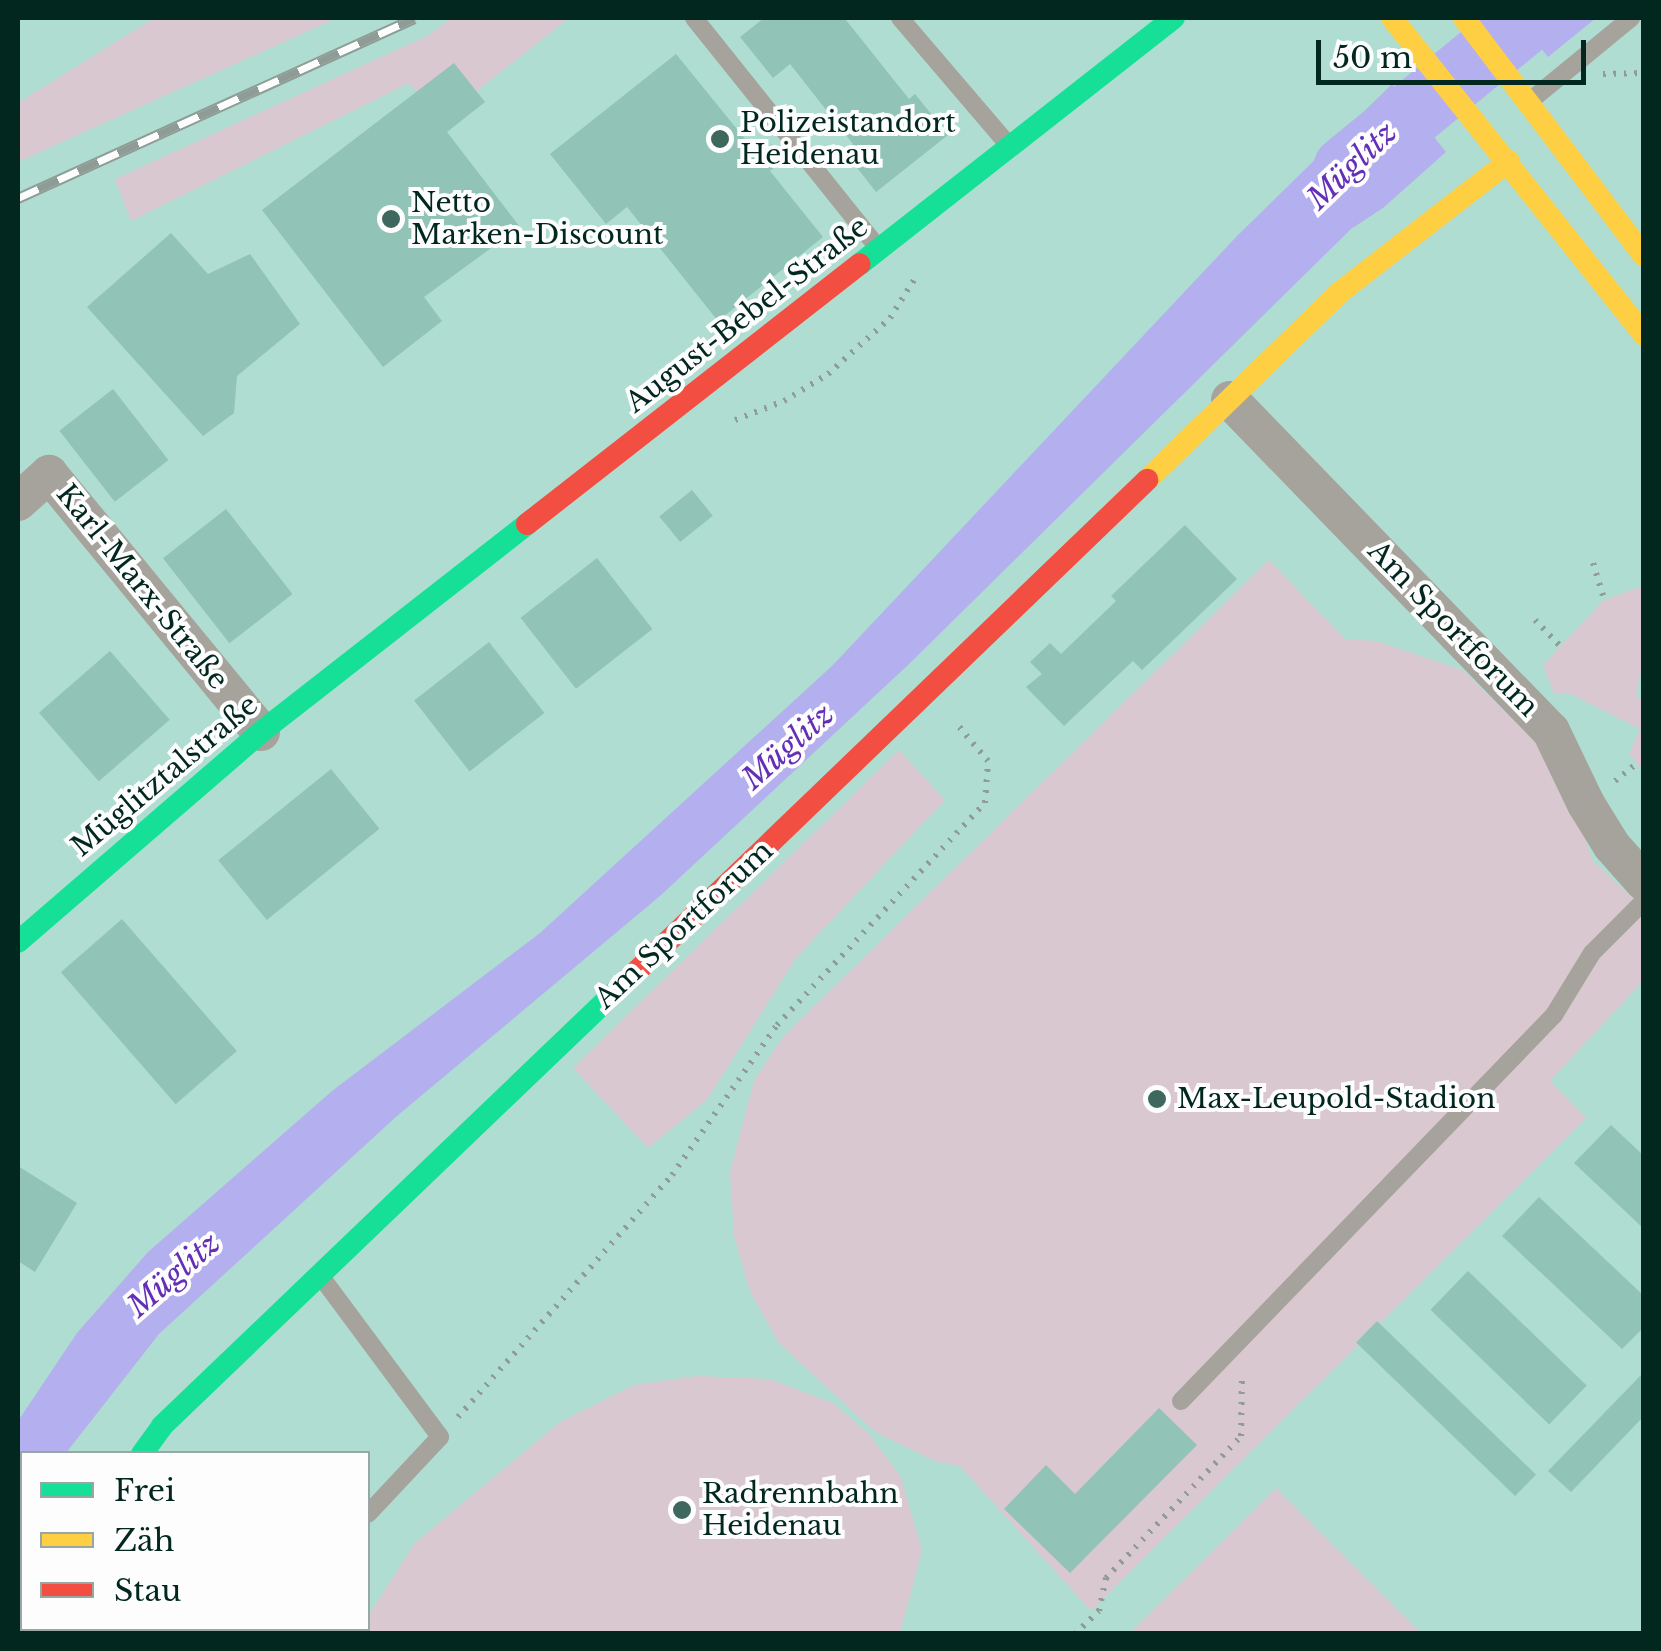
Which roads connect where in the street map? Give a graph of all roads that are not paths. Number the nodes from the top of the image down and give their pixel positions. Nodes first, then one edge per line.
1 (694, 18) edge
2 (900, 18) edge
3 (1174, 18) edge
4 (1392, 18) edge
5 (1464, 18) edge
6 (1631, 18) edge
7 (1528, 99) junction
8 (1010, 146) junction
9 (1509, 161) junction
10 (879, 250) junction
11 (1644, 256) edge
12 (1644, 335) edge
13 (1230, 400) junction
14 (18, 502) edge
15 (355, 659) joint
16 (261, 732) junction
17 (1644, 882) edge
18 (1644, 901) edge
19 (18, 942) edge
20 (319, 1274) junction
21 (1181, 1401) dead end
22 (144, 1451) edge
23 (370, 1512) edge

1 - 10 lane
2 - 8 lane
3 - 8 main road, August-Bebel-Straße
4 - 9 main road
5 - 7 main road
6 - 7 lane
7 - 11 main road
8 - 10 main road, August-Bebel-Straße
9 - 12 main road
9 - 13 main road, Am Sportforum
10 - 15 main road, August-Bebel-Straße
13 - 17 street, Am Sportforum
13 - 20 main road, Am Sportforum
14 - 16 street, Karl-Marx-Straße
15 - 16 main road, Müglitztalstraße
16 - 19 main road, Müglitztalstraße
18 - 21 lane
20 - 22 main road, Am Sportforum
20 - 23 lane

